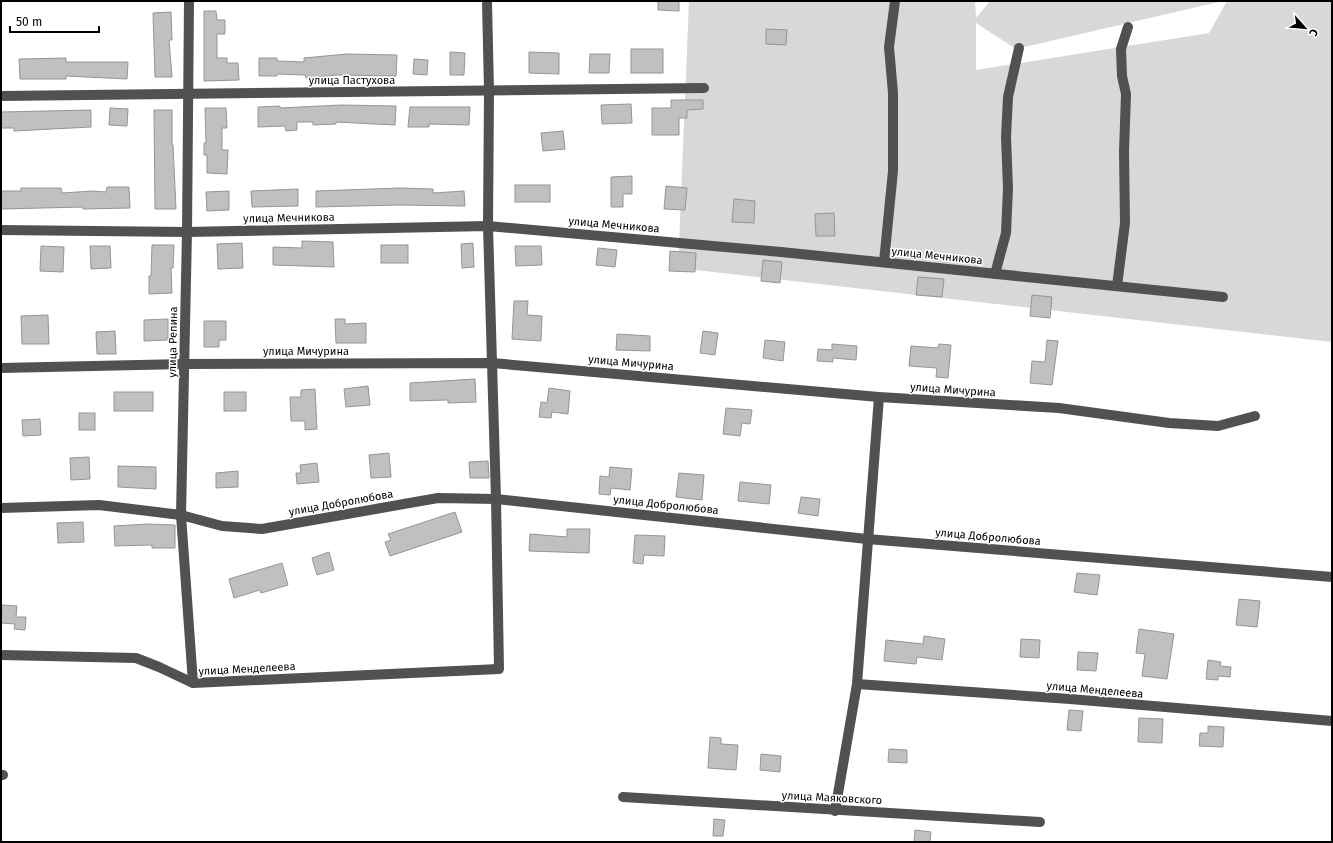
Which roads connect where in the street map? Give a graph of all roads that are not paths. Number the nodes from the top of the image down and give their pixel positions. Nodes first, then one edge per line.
1 (189, 1) edge
2 (487, 1) edge
3 (895, 1) edge
4 (1128, 27) dead end
5 (1019, 48) dead end
6 (704, 88) dead end
7 (489, 91) junction
8 (189, 92) junction
9 (1, 96) edge
10 (488, 226) junction
11 (1, 230) edge
12 (187, 232) junction
13 (884, 262) junction
14 (995, 274) junction
15 (1117, 286) junction
16 (1223, 297) dead end
17 (492, 363) junction
18 (185, 364) junction
19 (1, 368) edge
20 (879, 397) junction
21 (1255, 416) dead end
22 (496, 498) junction
23 (1, 508) edge
24 (181, 514) junction
25 (867, 539) junction
26 (1332, 577) edge
27 (1, 655) edge
28 (193, 683) junction
29 (857, 684) junction
30 (1332, 721) edge
31 (623, 797) dead end
32 (835, 811) junction
33 (1040, 822) dead end

1 - 8 street, улица Репина
2 - 7 street
3 - 13 street
4 - 15 street
5 - 14 street
6 - 7 street, улица Пастухова
7 - 8 street, улица Пастухова
7 - 10 street
8 - 9 street, улица Пастухова
8 - 12 street, улица Репина
10 - 12 street, улица Мечникова
10 - 13 street, улица Мечникова
10 - 17 street
11 - 12 street, улица Мечникова
12 - 18 street, улица Репина
13 - 14 street, улица Мечникова
14 - 15 street, улица Мечникова
15 - 16 street, улица Мечникова
17 - 18 street, улица Мичурина
17 - 20 street, улица Мичурина
17 - 22 street
18 - 19 street, улица Мичурина
18 - 24 street, улица Репина
20 - 21 street, улица Мичурина
20 - 25 street
22 - 24 street, улица Добролюбова
22 - 25 street, улица Добролюбова
22 - 28 street, улица Менделеева
23 - 24 street, улица Добролюбова
24 - 28 street, улица Репина
25 - 26 street, улица Добролюбова
25 - 29 street
27 - 28 street, улица Менделеева
29 - 30 street, улица Менделеева
29 - 32 street
31 - 32 street, улица Маяковского
32 - 33 street, улица Маяковского

